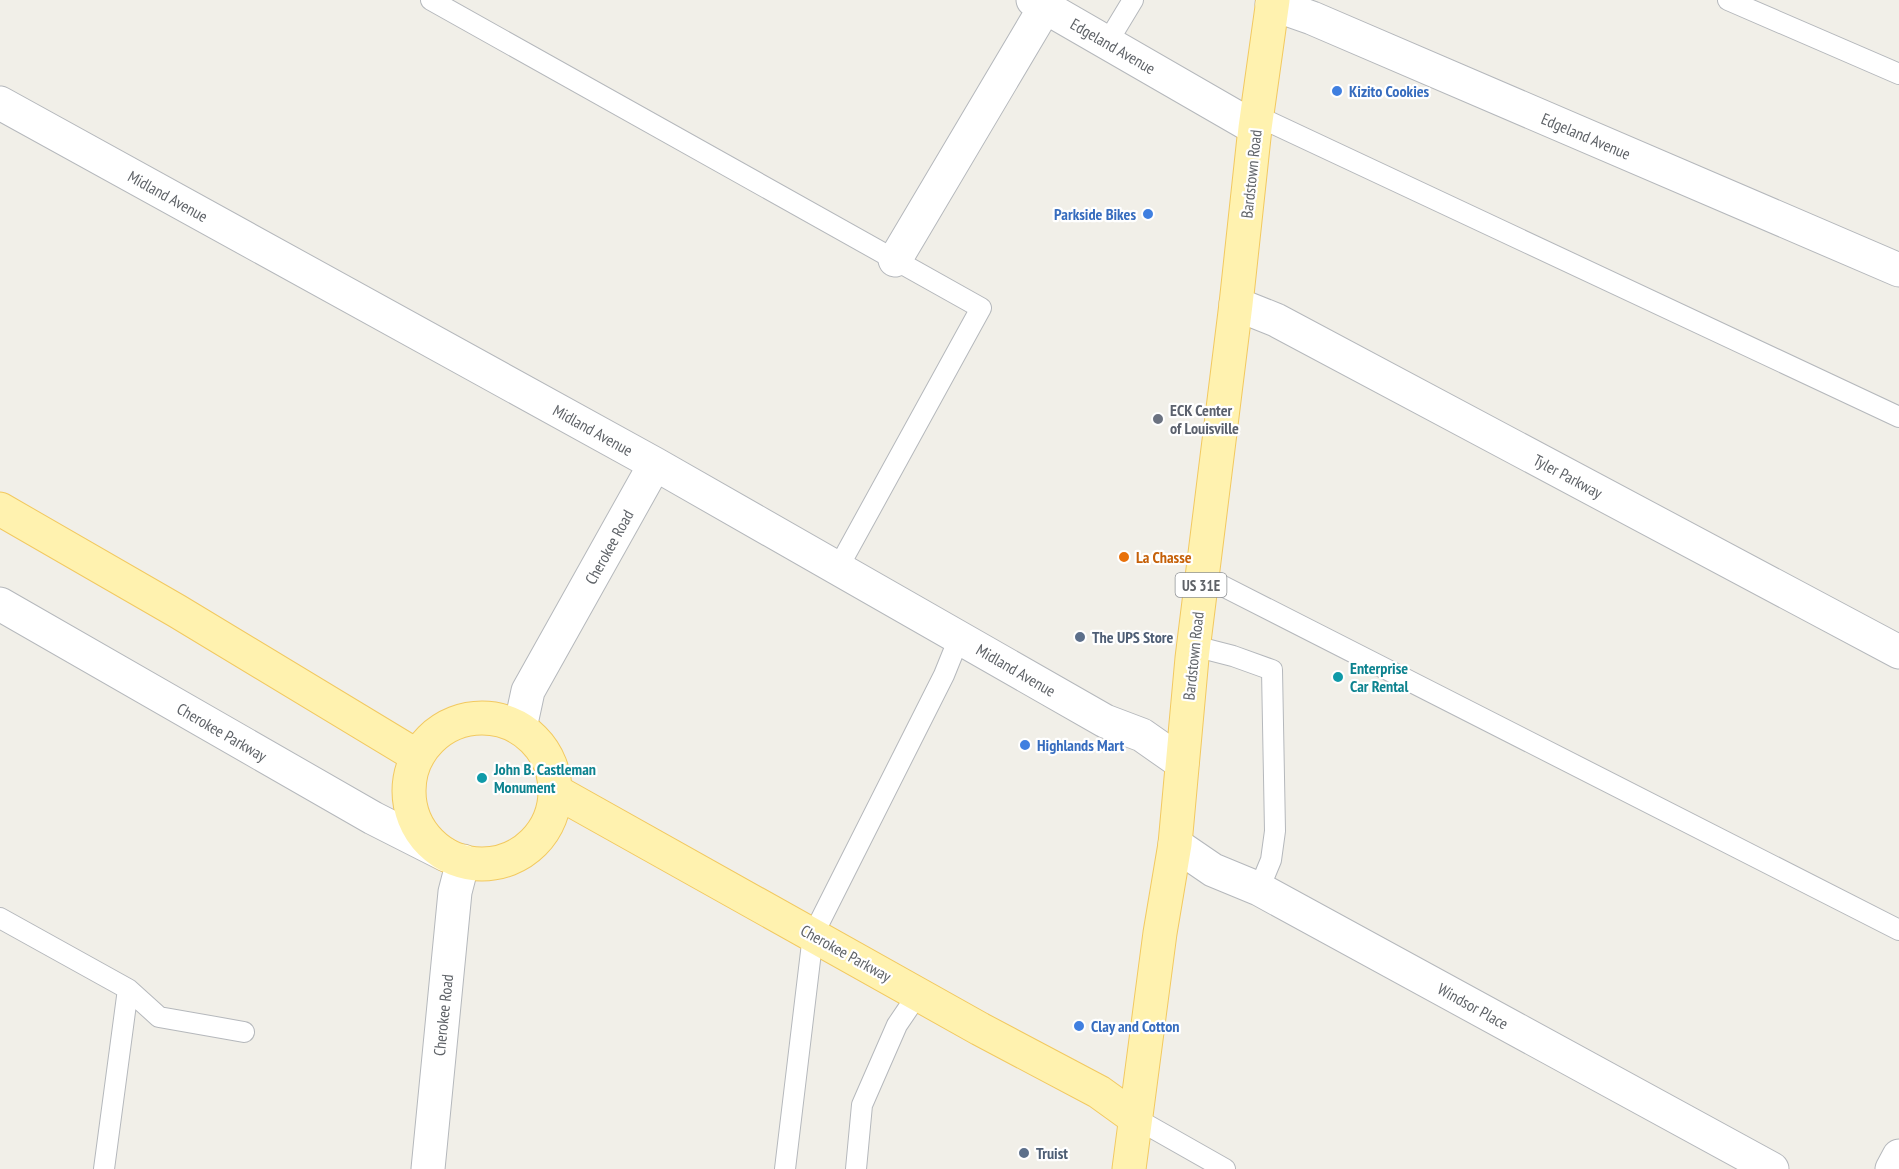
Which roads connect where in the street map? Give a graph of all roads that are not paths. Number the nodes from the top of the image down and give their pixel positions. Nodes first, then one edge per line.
1 (431, 0) edge
2 (1728, 0) edge
3 (1136, 1) edge
4 (1273, 2) edge
5 (1039, 3) edge
6 (1107, 43) junction
7 (1899, 74) edge
8 (0, 103) edge
9 (1256, 122) junction
10 (895, 260) junction
11 (1899, 270) edge
12 (1236, 304) junction
13 (1899, 417) edge
14 (655, 464) junction
15 (0, 509) edge
16 (838, 568) junction
17 (1203, 576) junction
18 (0, 604) edge
19 (959, 638) junction
20 (1194, 646) junction
21 (1899, 652) edge
22 (520, 728) junction
23 (417, 756) junction
24 (1182, 763) junction
25 (555, 791) junction
26 (1175, 844) junction
27 (454, 858) junction
28 (1259, 889) junction
29 (0, 918) edge
30 (1899, 930) edge
31 (813, 935) junction
32 (128, 989) junction
33 (918, 994) junction
34 (244, 1032) dead end
35 (1135, 1118) junction
36 (1899, 1156) edge
37 (104, 1169) edge
38 (428, 1169) edge
39 (785, 1169) edge
40 (856, 1169) edge
41 (1129, 1169) edge
42 (1225, 1169) edge
43 (1772, 1169) edge
44 (1892, 1169) edge

1 - 10 lane
2 - 7 lane
3 - 6 lane
4 - 9 main road, Bardstown Road / US 31E
4 - 11 street, Edgeland Avenue
5 - 6 street, Edgeland Avenue
5 - 10 street
6 - 9 street, Edgeland Avenue
8 - 14 street, Midland Avenue
9 - 12 main road, Bardstown Road / US 31E
9 - 13 lane
10 - 16 lane
12 - 17 main road, Bardstown Road / US 31E
12 - 21 street, Tyler Parkway
14 - 16 street, Midland Avenue
14 - 22 street, Cherokee Road
15 - 23 main road
16 - 19 street, Midland Avenue
17 - 20 main road, Bardstown Road / US 31E
17 - 30 lane
18 - 27 street, Cherokee Parkway
19 - 24 street, Midland Avenue
19 - 31 lane
20 - 24 main road, Bardstown Road / US 31E
20 - 28 lane
22 - 23 main road, Cherokee Parkway
22 - 25 main road, Cherokee Parkway
23 - 27 main road, Cherokee Parkway
24 - 26 main road, Bardstown Road / US 31E
25 - 27 main road, Cherokee Parkway
25 - 31 main road, Cherokee Parkway
26 - 28 street, Windsor Place
26 - 35 main road, Bardstown Road / US 31E
27 - 38 street, Cherokee Road
28 - 43 street, Windsor Place
29 - 32 lane
31 - 33 main road, Cherokee Parkway
31 - 39 lane
32 - 34 lane
32 - 37 lane
33 - 35 main road, Cherokee Parkway
33 - 40 lane
35 - 41 main road, Bardstown Road / US 31E
35 - 42 lane
36 - 44 street

